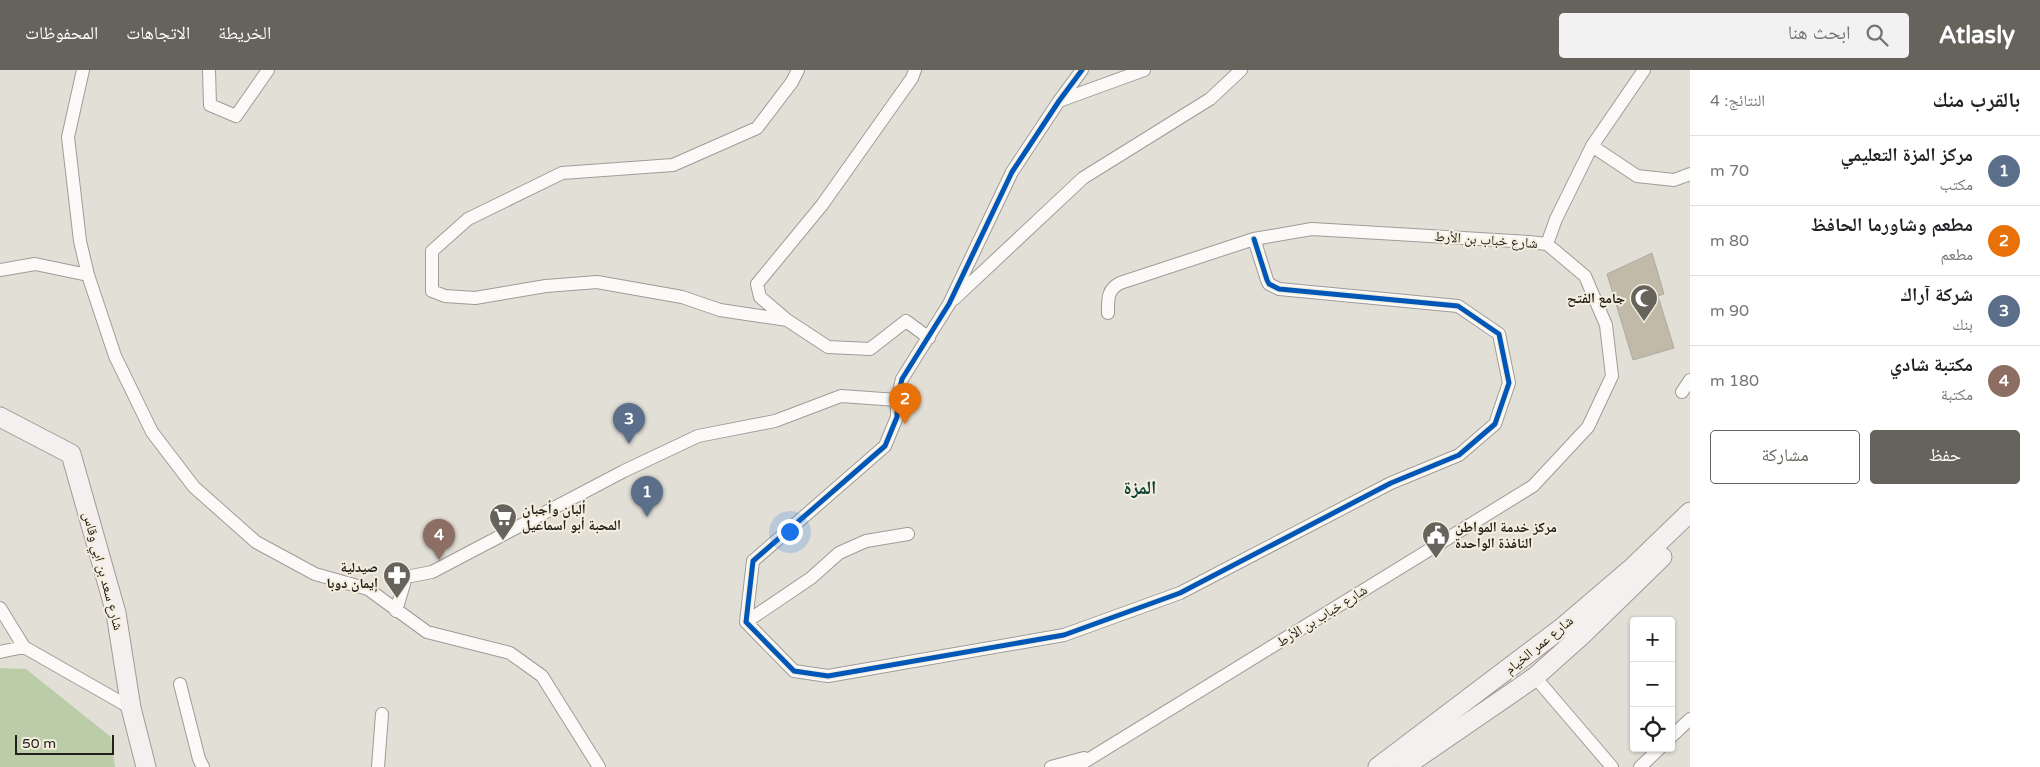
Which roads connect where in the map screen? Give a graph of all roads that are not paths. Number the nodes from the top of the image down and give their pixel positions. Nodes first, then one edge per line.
1 (83, 70) edge
2 (209, 70) edge
3 (268, 70) edge
4 (798, 70) edge
5 (915, 70) edge
6 (1082, 70) edge
7 (1144, 70) edge
8 (1240, 70) edge
9 (1644, 70) edge
10 (1059, 100) junction
11 (1592, 146) junction
12 (1690, 174) edge
13 (1254, 239) junction
14 (1548, 244) junction
15 (0, 270) edge
16 (88, 275) junction
17 (949, 304) junction
18 (1108, 313) dead end
19 (787, 320) junction
20 (928, 338) junction
21 (1690, 380) edge
22 (1682, 392) dead end
23 (897, 400) junction
24 (0, 417) edge
25 (1690, 512) edge
26 (1690, 529) edge
27 (908, 534) dead end
28 (0, 608) edge
29 (396, 611) junction
30 (746, 622) junction
31 (24, 647) junction
32 (0, 652) edge
33 (1535, 677) junction
34 (180, 684) dead end
35 (131, 708) junction
36 (382, 714) dead end
37 (1690, 719) edge
38 (1675, 733) edge
39 (1098, 754) junction
40 (1654, 762) edge
41 (146, 767) edge
42 (203, 767) edge
43 (378, 767) edge
44 (599, 767) edge
45 (1051, 767) edge
46 (1076, 767) edge
47 (1378, 767) edge
48 (1404, 767) edge
49 (1612, 767) edge
50 (1640, 767) edge

1 - 16 street
2 - 3 street
4 - 19 street
5 - 19 street
6 - 10 street
7 - 10 street
8 - 17 street
9 - 11 street
10 - 17 street
11 - 12 street
11 - 14 street
13 - 14 street, شارع خباب بن الأرط
13 - 18 street, شارع خباب بن الأرط
13 - 30 street
14 - 39 street, شارع خباب بن الأرط
15 - 16 street
16 - 29 street
17 - 20 street
19 - 20 street
20 - 23 street
21 - 22 street
23 - 29 street
23 - 30 street
24 - 35 street, شارع سعد بن ابي وقاس
25 - 47 street, شارع عمر الخيام
26 - 33 street, شارع عمر الخيام
27 - 30 street
28 - 31 street
29 - 44 street
31 - 32 street
31 - 35 street
33 - 48 street, شارع عمر الخيام
33 - 49 street
34 - 42 street
35 - 41 street, شارع سعد بن ابي وقاس
36 - 43 street
37 - 38 street
39 - 45 street
39 - 46 street, شارع خباب بن الأرط
40 - 50 street

